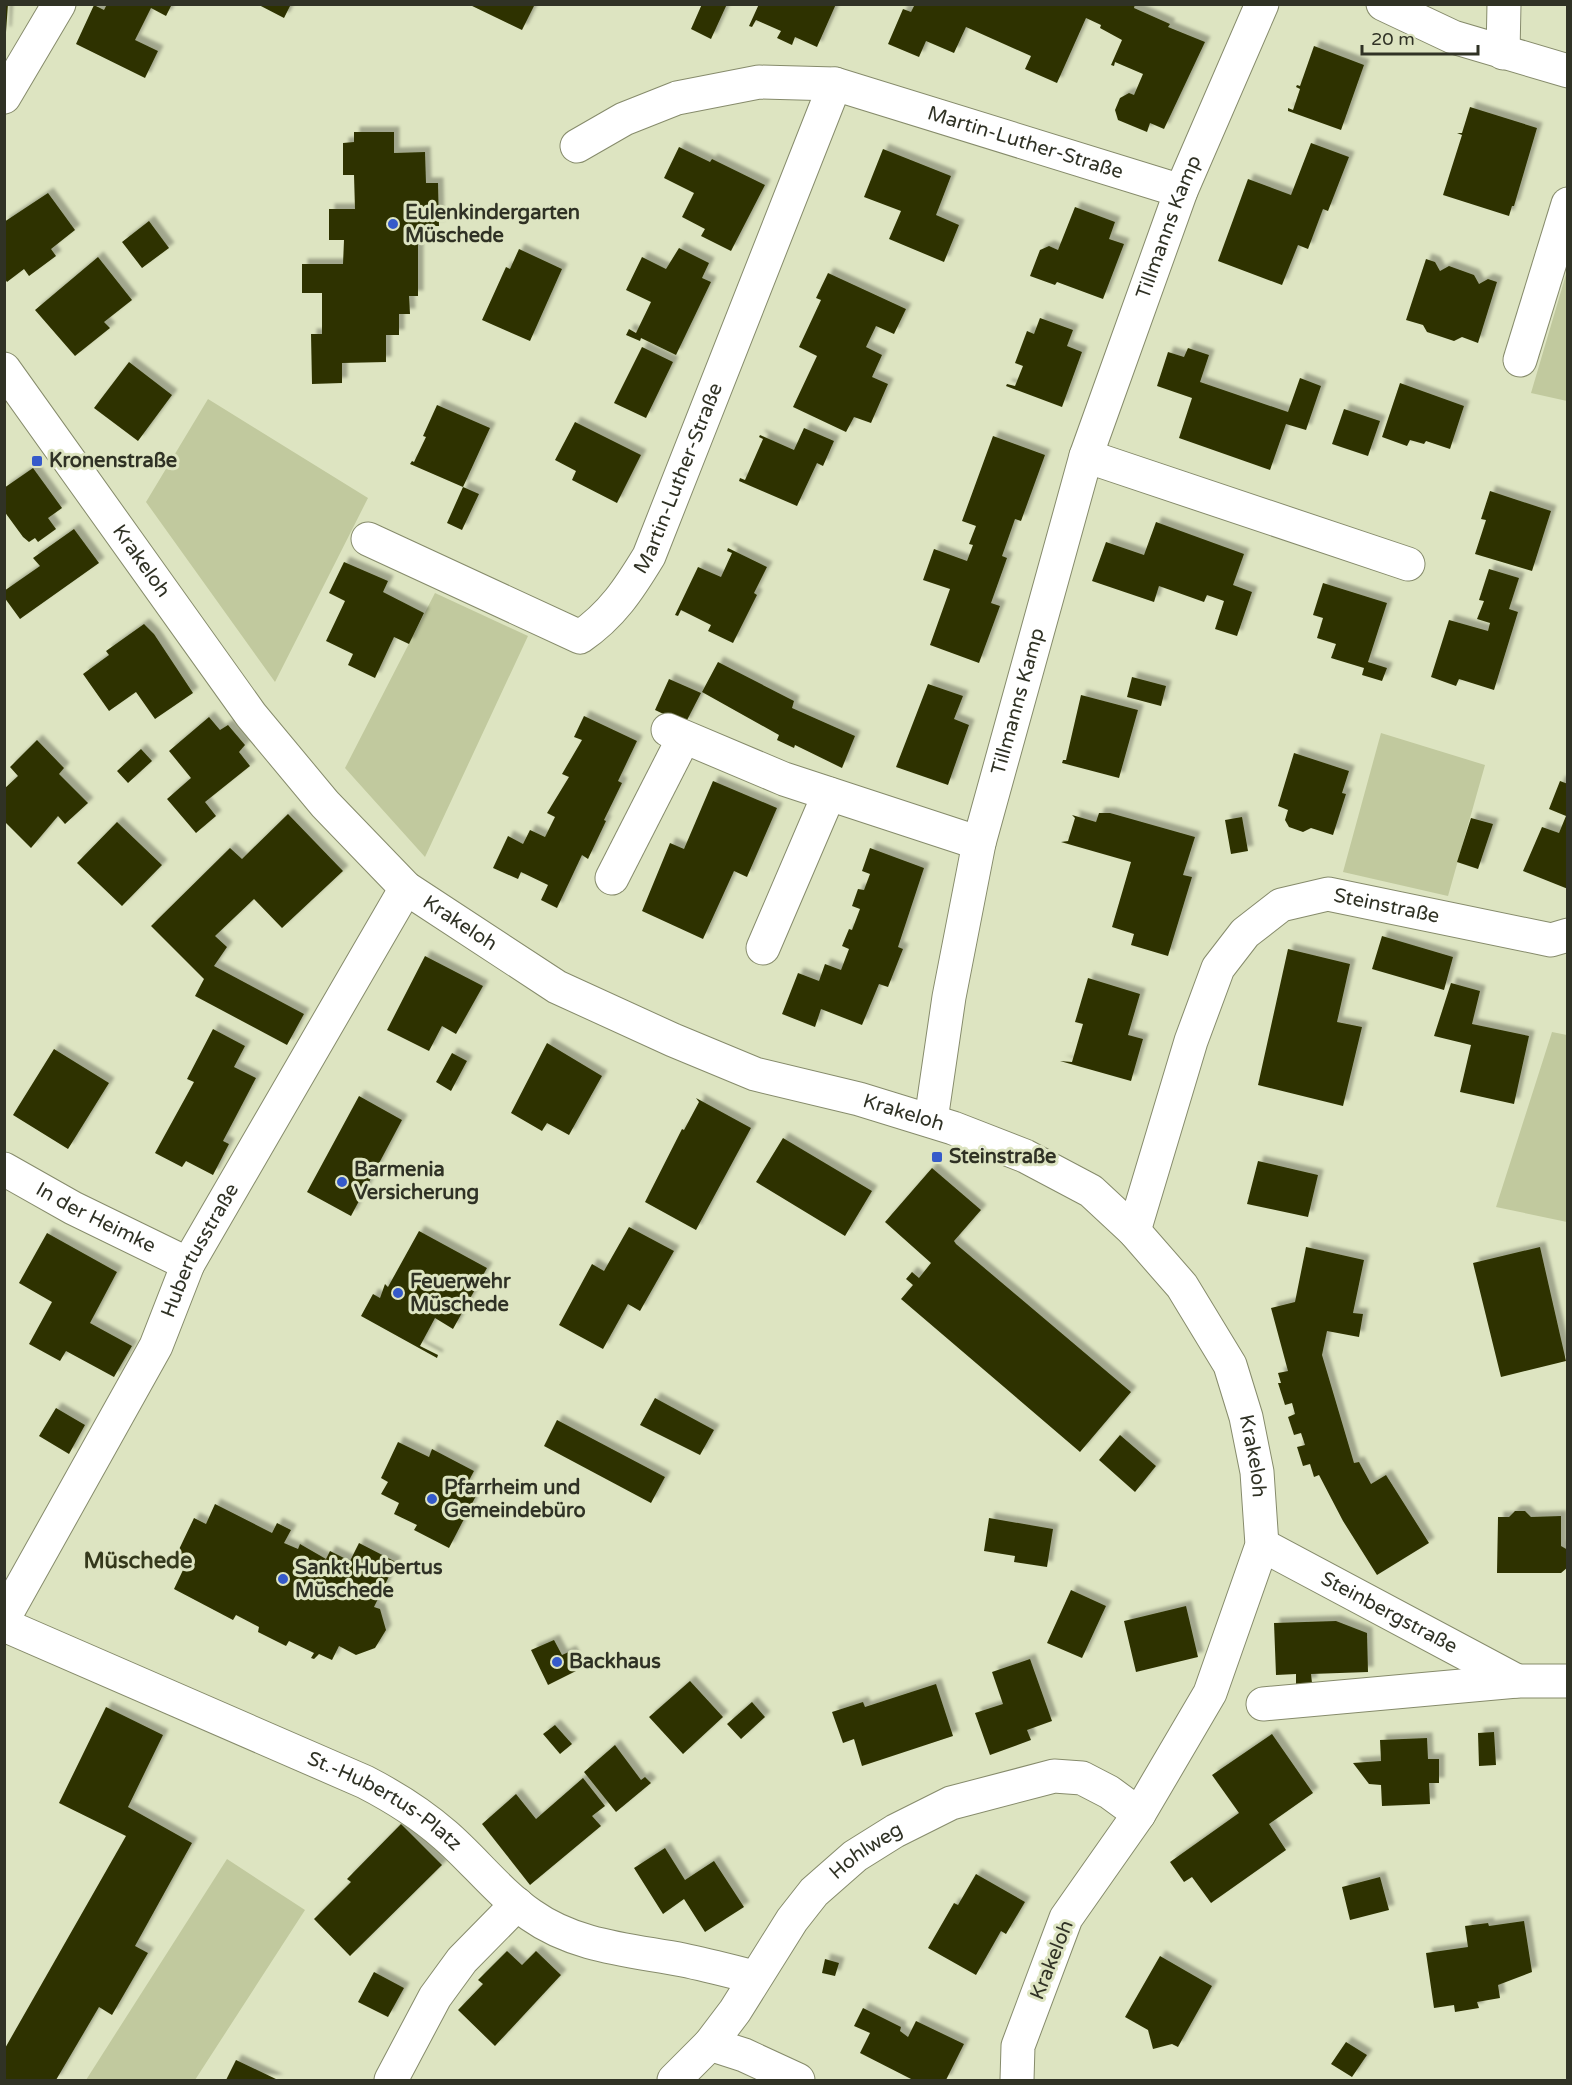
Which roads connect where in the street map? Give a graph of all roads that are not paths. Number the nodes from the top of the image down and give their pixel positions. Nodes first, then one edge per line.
1 (59, 4) edge
2 (1262, 4) edge
3 (1383, 4) edge
4 (1504, 4) edge
5 (1503, 53) junction
6 (1568, 71) edge
7 (835, 84) junction
8 (4, 97) edge
9 (576, 146) dead end
10 (1181, 191) junction
11 (1568, 204) edge
12 (1520, 360) dead end
13 (4, 369) edge
14 (1086, 456) junction
15 (368, 539) dead end
16 (1408, 564) dead end
17 (829, 794) junction
18 (979, 843) junction
19 (612, 878) dead end
20 (406, 888) junction
21 (1568, 935) edge
22 (763, 948) dead end
23 (931, 1120) junction
24 (4, 1169) edge
25 (1134, 1231) junction
26 (188, 1264) junction
27 (1262, 1545) junction
28 (4, 1618) edge
29 (4, 1625) edge
30 (1517, 1681) junction
31 (1568, 1681) edge
32 (1263, 1704) dead end
33 (1139, 1814) junction
34 (518, 1904) junction
35 (754, 1977) junction
36 (710, 2044) junction
37 (391, 2080) edge
38 (674, 2080) edge
39 (798, 2080) edge
40 (1017, 2080) edge

1 - 8 street
2 - 10 street, Tillmanns Kamp
3 - 5 street
4 - 5 street
5 - 6 street
7 - 9 street, Martin-Luther-Straße
7 - 10 street, Martin-Luther-Straße
7 - 15 street, Martin-Luther-Straße
10 - 14 street, Tillmanns Kamp
11 - 12 street
13 - 20 street, Krakeloh
14 - 16 street
14 - 18 street, Tillmanns Kamp
17 - 18 street
17 - 19 street
17 - 22 street
18 - 23 street, Tillmanns Kamp
20 - 23 street, Krakeloh
20 - 26 street, Hubertusstraße
21 - 25 street, Steinstraße
23 - 25 street, Krakeloh
24 - 26 street, In der Heimke
25 - 27 street, Krakeloh
26 - 28 street, Hubertusstraße
27 - 30 street, Steinbergstraße
27 - 33 street, Krakeloh
29 - 34 street, St.-Hubertus-Platz
30 - 31 street, Steinbergstraße
30 - 32 street, Steinbergstraße
33 - 35 street, Hohlweg
33 - 40 street, Krakeloh
34 - 35 street, St.-Hubertus-Platz
34 - 37 street
35 - 36 street, Hohlweg
36 - 38 street, Hohlweg
36 - 39 street

